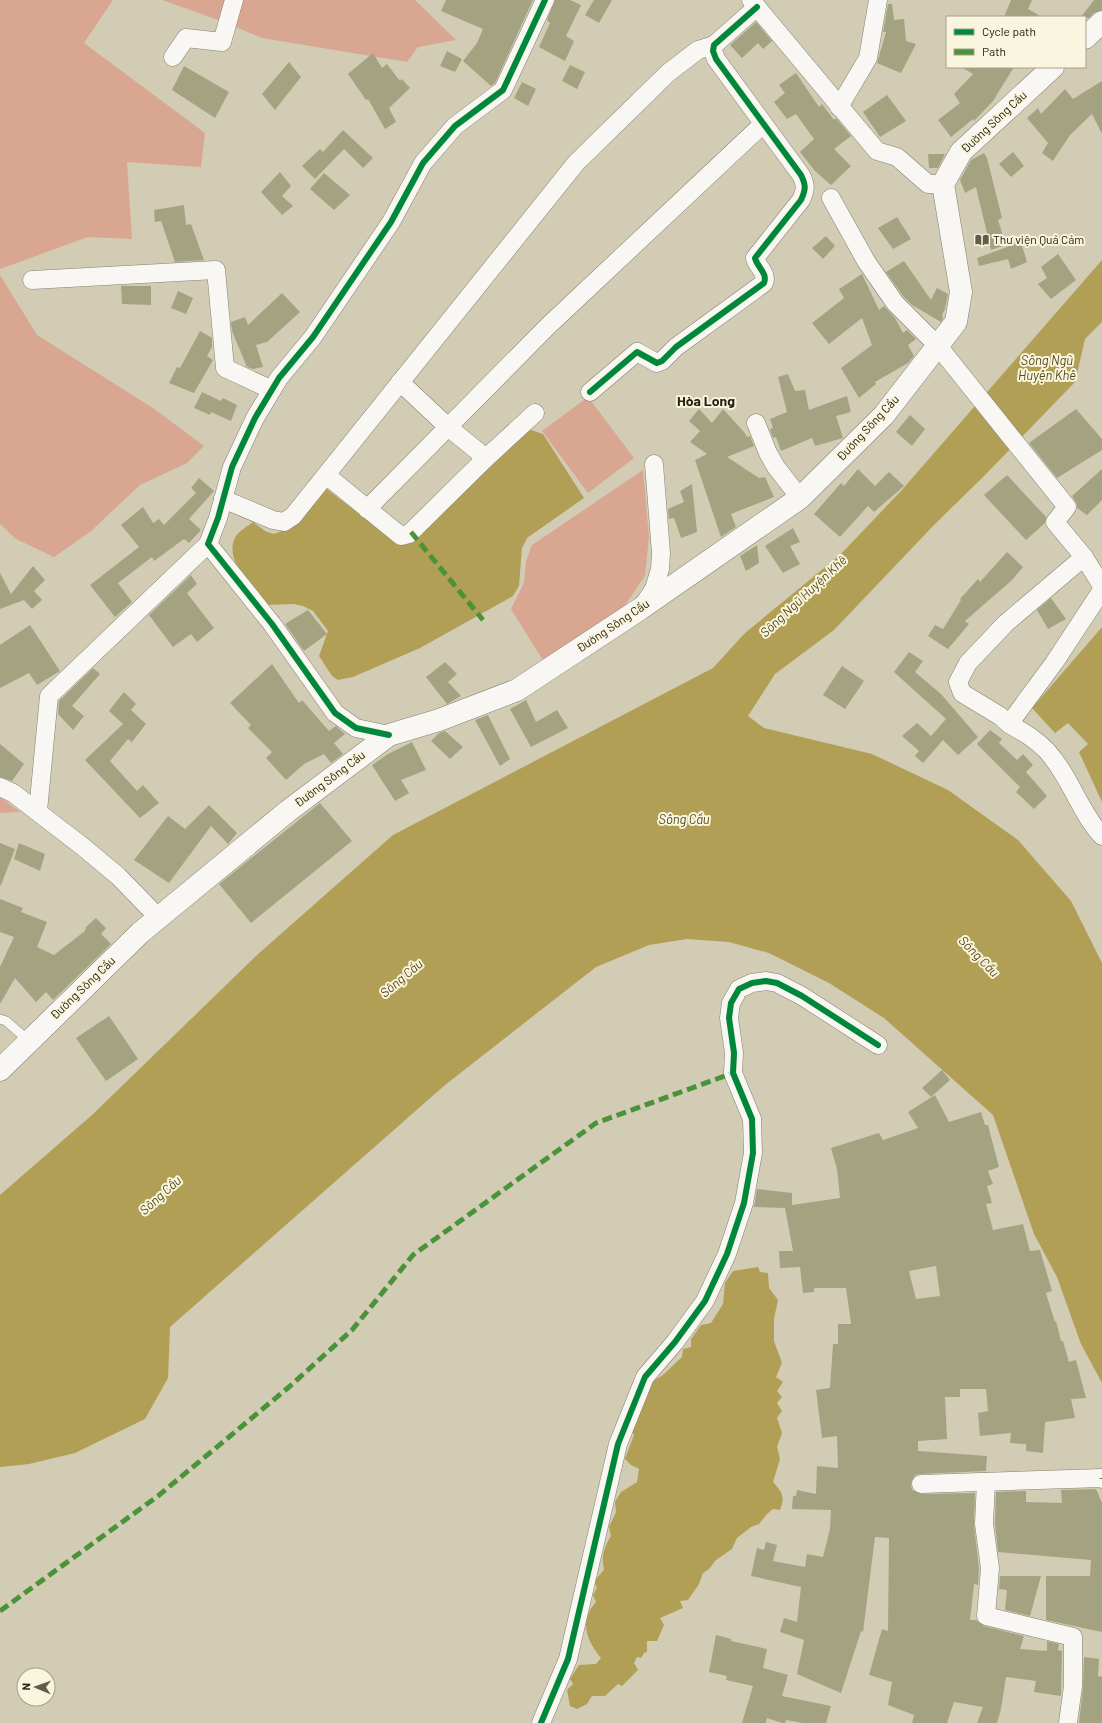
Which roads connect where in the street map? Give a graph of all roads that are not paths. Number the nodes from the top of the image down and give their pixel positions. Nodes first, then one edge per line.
1 (234, 0) edge
2 (545, 0) edge
3 (878, 0) edge
4 (754, 3) edge
5 (1102, 22) edge
6 (1086, 37) edge
7 (714, 45) junction
8 (173, 57) dead end
9 (1052, 68) edge
10 (839, 107) junction
11 (763, 124) junction
12 (943, 184) junction
13 (831, 198) dead end
14 (32, 280) dead end
15 (944, 353) junction
16 (400, 382) junction
17 (272, 390) junction
18 (590, 392) dead end
19 (536, 413) dead end
20 (756, 423) dead end
21 (448, 427) junction
22 (486, 458) junction
23 (654, 464) dead end
24 (326, 475) junction
25 (800, 498) junction
26 (223, 499) junction
27 (367, 509) junction
28 (208, 544) junction
29 (1084, 557) junction
30 (1102, 586) edge
31 (1102, 590) edge
32 (640, 609) junction
33 (1010, 724) junction
34 (389, 735) junction
35 (0, 787) edge
36 (38, 811) junction
37 (1102, 836) edge
38 (158, 917) junction
39 (0, 1019) edge
40 (29, 1040) junction
41 (878, 1045) dead end
42 (0, 1070) edge
43 (1102, 1479) edge
44 (986, 1482) junction
45 (921, 1484) dead end
46 (541, 1723) edge
47 (1068, 1723) edge

1 - 8 street
2 - 17 street
3 - 10 street
4 - 7 street
4 - 10 street
5 - 6 main road
7 - 11 street
7 - 16 street
9 - 12 main road, Đường Sông Cầu
10 - 12 street
11 - 18 street
11 - 21 street
12 - 15 main road, Đường Sông Cầu
13 - 15 street
14 - 17 street
15 - 25 main road, Đường Sông Cầu
15 - 29 street
16 - 21 street
16 - 24 street
17 - 26 street
19 - 22 street
20 - 25 street
21 - 22 street
21 - 27 street
22 - 27 street
23 - 32 street
24 - 26 street
24 - 27 street
25 - 32 main road, Đường Sông Cầu
26 - 28 street
28 - 34 street
28 - 36 street
29 - 30 street
29 - 33 street
31 - 33 street
32 - 34 main road, Đường Sông Cầu
33 - 37 street
34 - 38 main road, Đường Sông Cầu
35 - 36 street
36 - 38 street
38 - 40 main road, Đường Sông Cầu
39 - 40 lane
40 - 42 main road, Đường Sông Cầu
41 - 46 street
43 - 44 street
44 - 45 street
44 - 47 street

